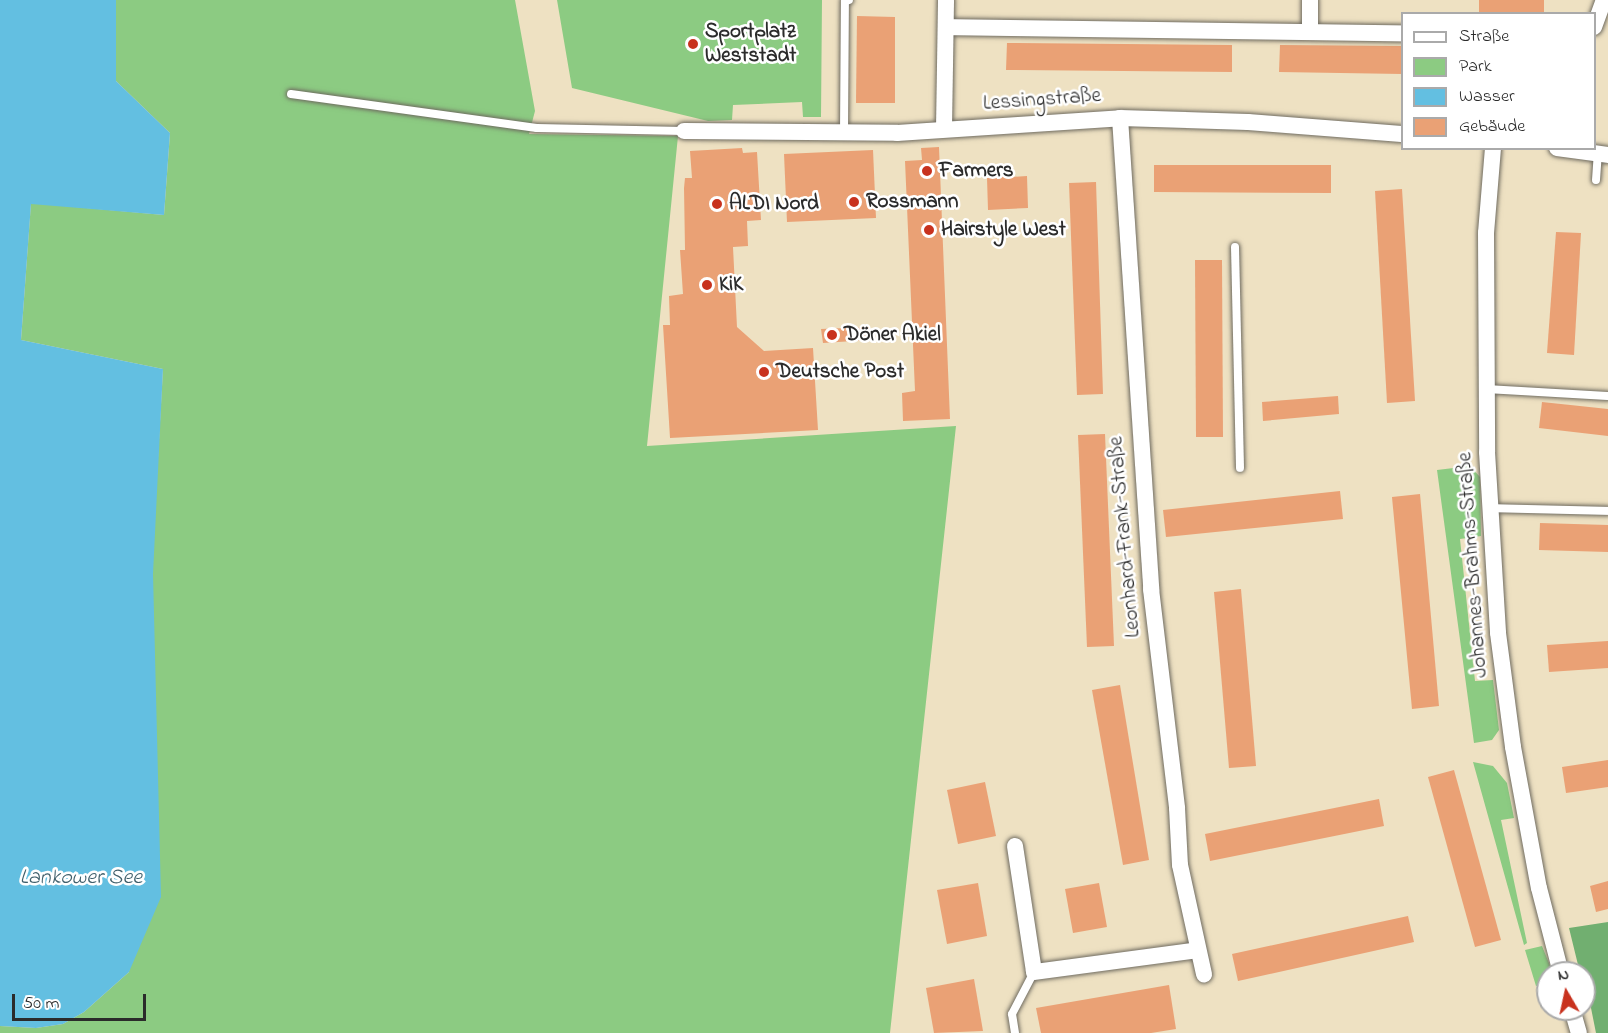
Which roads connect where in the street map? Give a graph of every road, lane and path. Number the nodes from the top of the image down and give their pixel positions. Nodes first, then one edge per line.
1 (849, 0) edge
2 (946, 0) edge
3 (1310, 0) edge
4 (1604, 0) edge
5 (1596, 22) edge
6 (946, 27) junction
7 (1310, 32) junction
8 (1401, 33) edge
9 (291, 94) dead end
10 (1120, 118) junction
11 (944, 129) junction
12 (684, 131) joint
13 (844, 133) junction
14 (1401, 134) edge
15 (1493, 150) edge
16 (1576, 150) edge
17 (1594, 152) edge
18 (1596, 180) dead end
19 (1235, 247) dead end
20 (1486, 389) junction
21 (1608, 396) edge
22 (1240, 468) dead end
23 (1488, 508) junction
24 (1608, 511) edge
25 (1015, 846) dead end
26 (1198, 950) junction
27 (1558, 961) edge
28 (1034, 972) junction
29 (1204, 974) dead end
30 (1015, 1033) edge

1 - 13 lane
2 - 6 street
3 - 7 street
4 - 5 street
6 - 7 street
6 - 11 street
7 - 8 street
9 - 12 lane
10 - 11 street, Lessingstraße
10 - 14 street, Lessingstraße
10 - 26 street, Leonhard-Frank-Straße
11 - 13 street, Lessingstraße
12 - 13 street, Lessingstraße
15 - 20 street, Johannes-Brahms-Straße
16 - 17 street
17 - 18 lane
19 - 22 lane
20 - 21 lane
20 - 23 street, Johannes-Brahms-Straße
23 - 24 lane
23 - 27 street, Johannes-Brahms-Straße
25 - 28 street
26 - 28 street
26 - 29 street, Leonhard-Frank-Straße
28 - 30 lane

